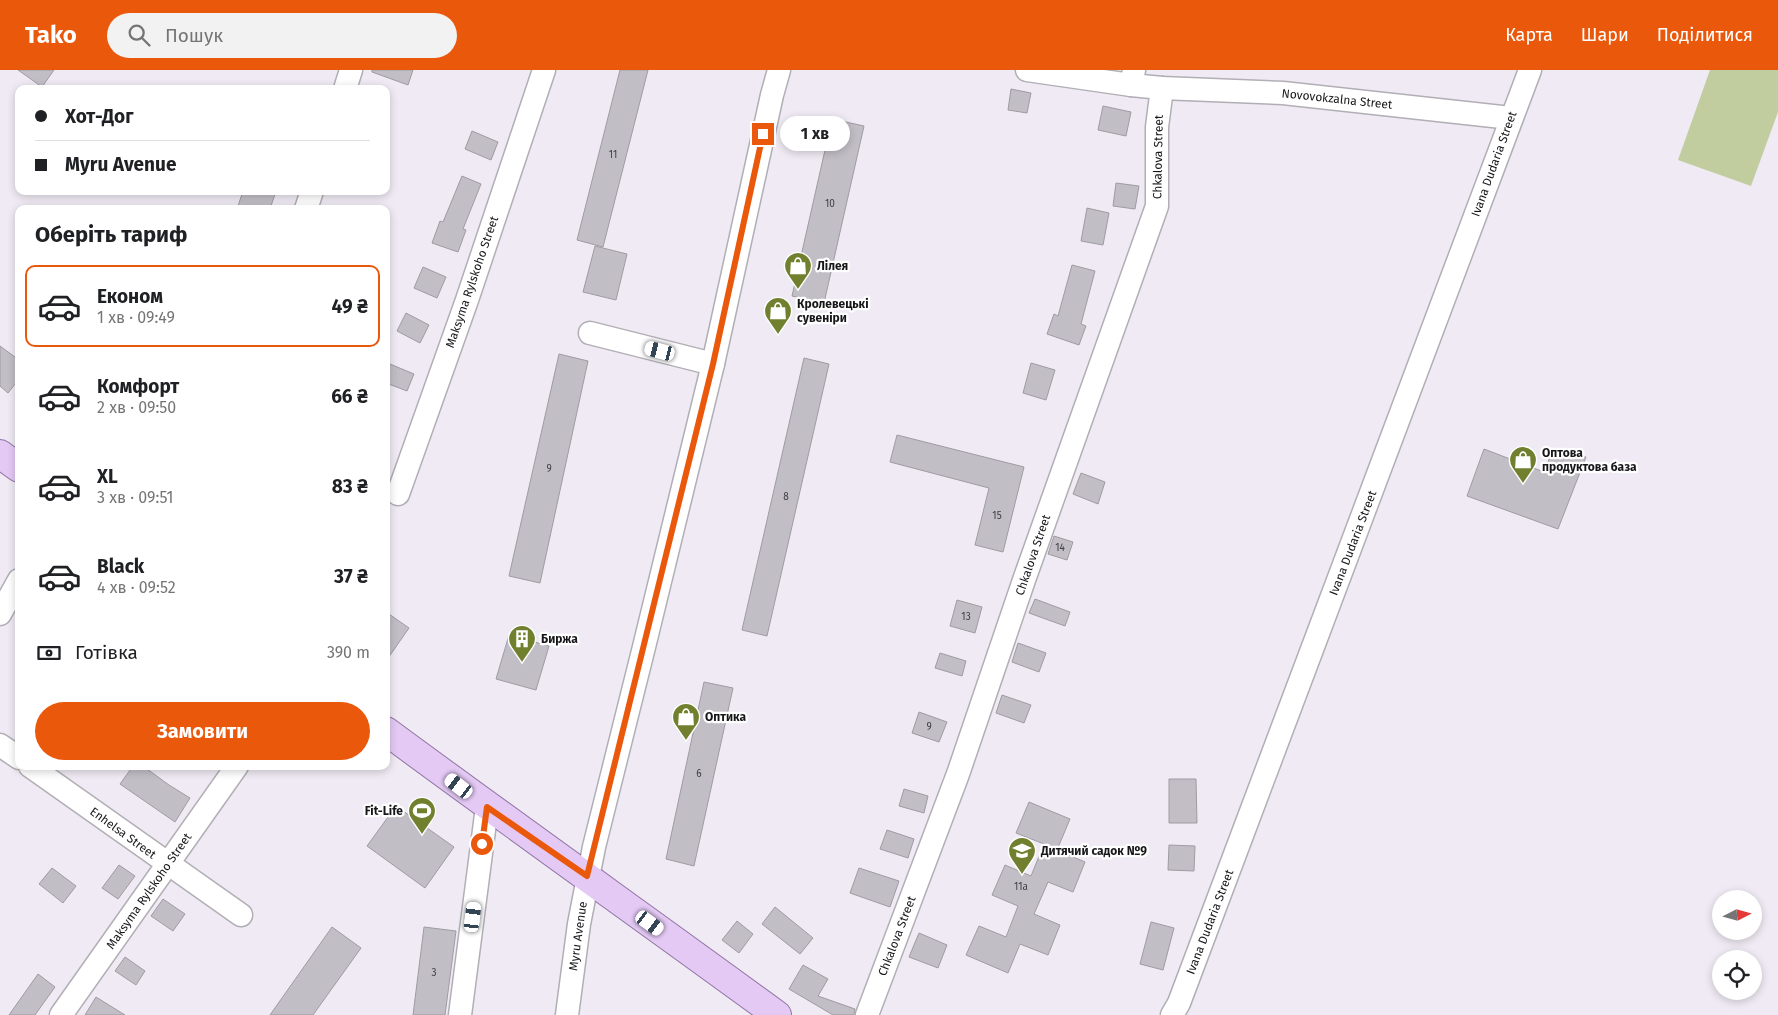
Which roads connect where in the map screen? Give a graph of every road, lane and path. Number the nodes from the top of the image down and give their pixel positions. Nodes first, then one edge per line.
1 (351, 70) edge
2 (544, 70) edge
3 (779, 70) edge
4 (1027, 70) edge
5 (1530, 70) edge
6 (1133, 77) edge
7 (346, 85) edge
8 (1162, 88) junction
9 (1511, 118) junction
10 (590, 333) dead end
11 (713, 364) junction
12 (0, 454) edge
13 (15, 465) edge
14 (398, 494) dead end
15 (15, 587) edge
16 (0, 614) edge
17 (390, 734) edge
18 (0, 744) edge
19 (15, 755) edge
20 (36, 770) edge
21 (234, 770) edge
22 (487, 807) junction
23 (167, 864) junction
24 (587, 876) junction
25 (241, 915) dead end
26 (60, 1015) edge
27 (460, 1015) edge
28 (566, 1015) edge
29 (777, 1015) edge
30 (867, 1015) edge
31 (1172, 1015) edge

1 - 7 street
2 - 14 street, Maksyma Rylskoho Street
3 - 11 street, Myru Avenue
4 - 6 street, Novovokzalna Street
5 - 9 street, Ivana Dudaria Street
6 - 8 street, Novovokzalna Street
8 - 9 street, Novovokzalna Street
8 - 30 street, Chkalova Street
9 - 31 street, Ivana Dudaria Street
10 - 11 street
11 - 24 street, Myru Avenue
12 - 13 main road
15 - 16 street
17 - 22 main road
18 - 19 street
20 - 23 street, Enhelsa Street
21 - 23 street, Maksyma Rylskoho Street
22 - 24 main road
22 - 27 street
23 - 25 street, Enhelsa Street
23 - 26 street, Maksyma Rylskoho Street
24 - 28 street, Myru Avenue
24 - 29 main road

